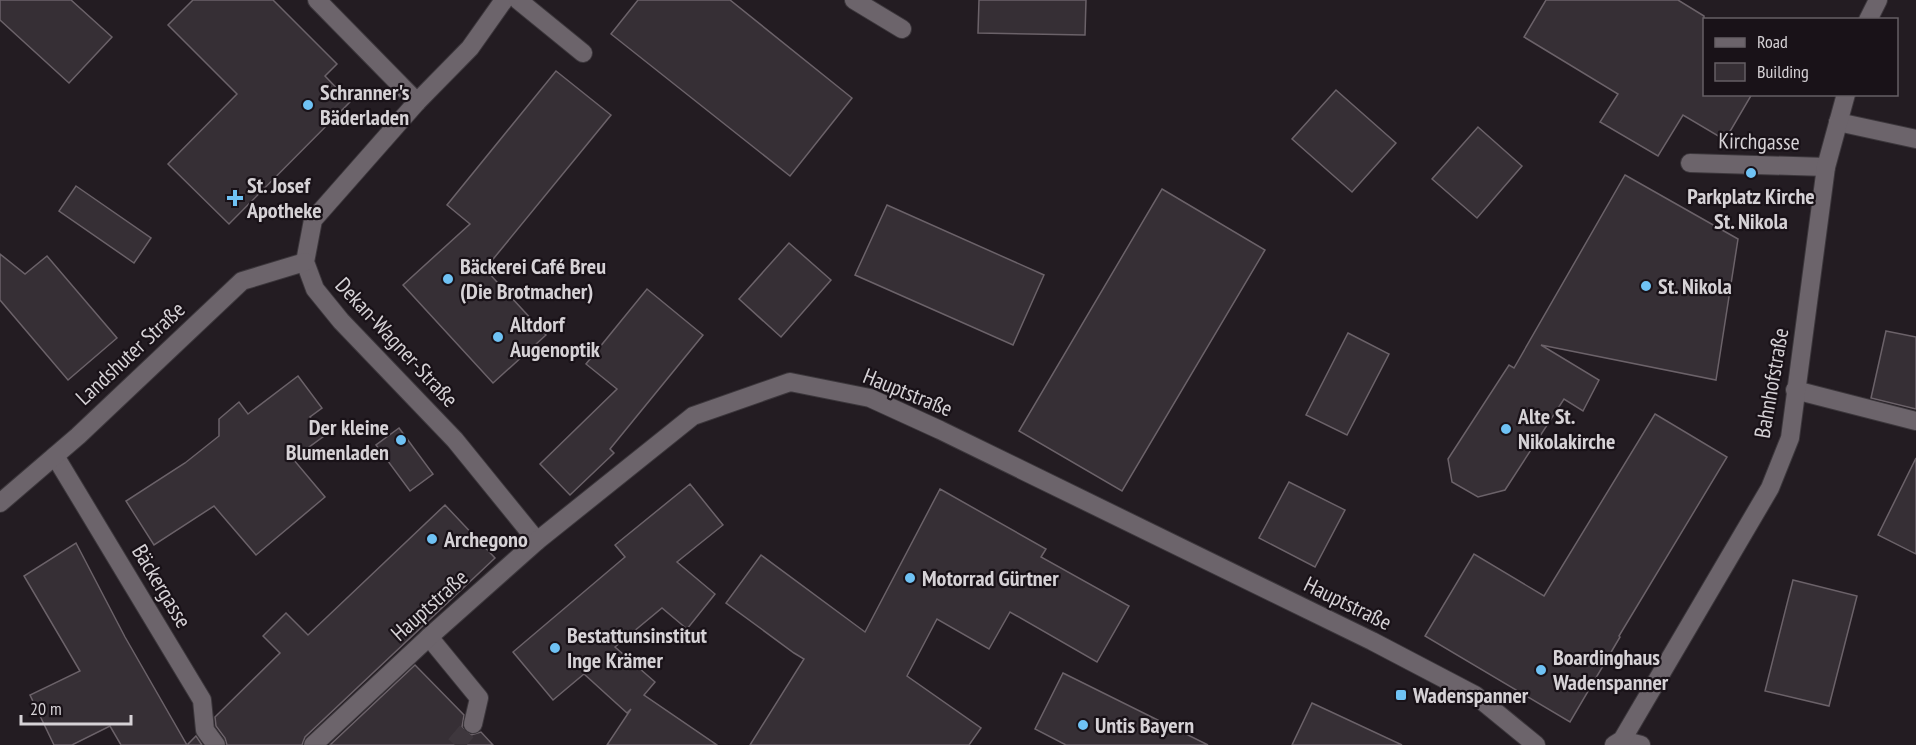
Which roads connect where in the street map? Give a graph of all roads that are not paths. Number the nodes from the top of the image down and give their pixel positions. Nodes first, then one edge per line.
1 (317, 0) edge
2 (504, 0) edge
3 (518, 0) edge
4 (854, 0) edge
5 (1878, 0) edge
6 (1869, 18) edge
7 (902, 29) dead end
8 (583, 53) dead end
9 (1846, 96) edge
10 (417, 102) junction
11 (1839, 122) junction
12 (1916, 139) edge
13 (1690, 163) dead end
14 (1826, 167) junction
15 (305, 262) junction
16 (1796, 390) junction
17 (1916, 421) edge
18 (55, 456) junction
19 (0, 503) edge
20 (537, 541) junction
21 (429, 637) junction
22 (473, 724) tunnel mouth
23 (1618, 742) edge
24 (216, 745) edge
25 (313, 745) edge
26 (1536, 745) edge
27 (1641, 745) edge

1 - 10 street
2 - 10 street
3 - 8 street
4 - 7 street
5 - 6 street
9 - 11 street, Bahnhofstraße
10 - 15 street
11 - 12 street
11 - 14 street, Bahnhofstraße
13 - 14 street, Kirchgasse
14 - 16 street, Bahnhofstraße
15 - 18 street, Landshuter Straße
15 - 20 street, Dekan-Wagner-Straße
16 - 17 street
16 - 23 street, Bahnhofstraße
18 - 19 street, Landshuter Straße
18 - 24 street, Bäckergasse
20 - 21 street, Hauptstraße
20 - 26 street, Hauptstraße
21 - 22 street
21 - 25 street, Hauptstraße
23 - 27 street

